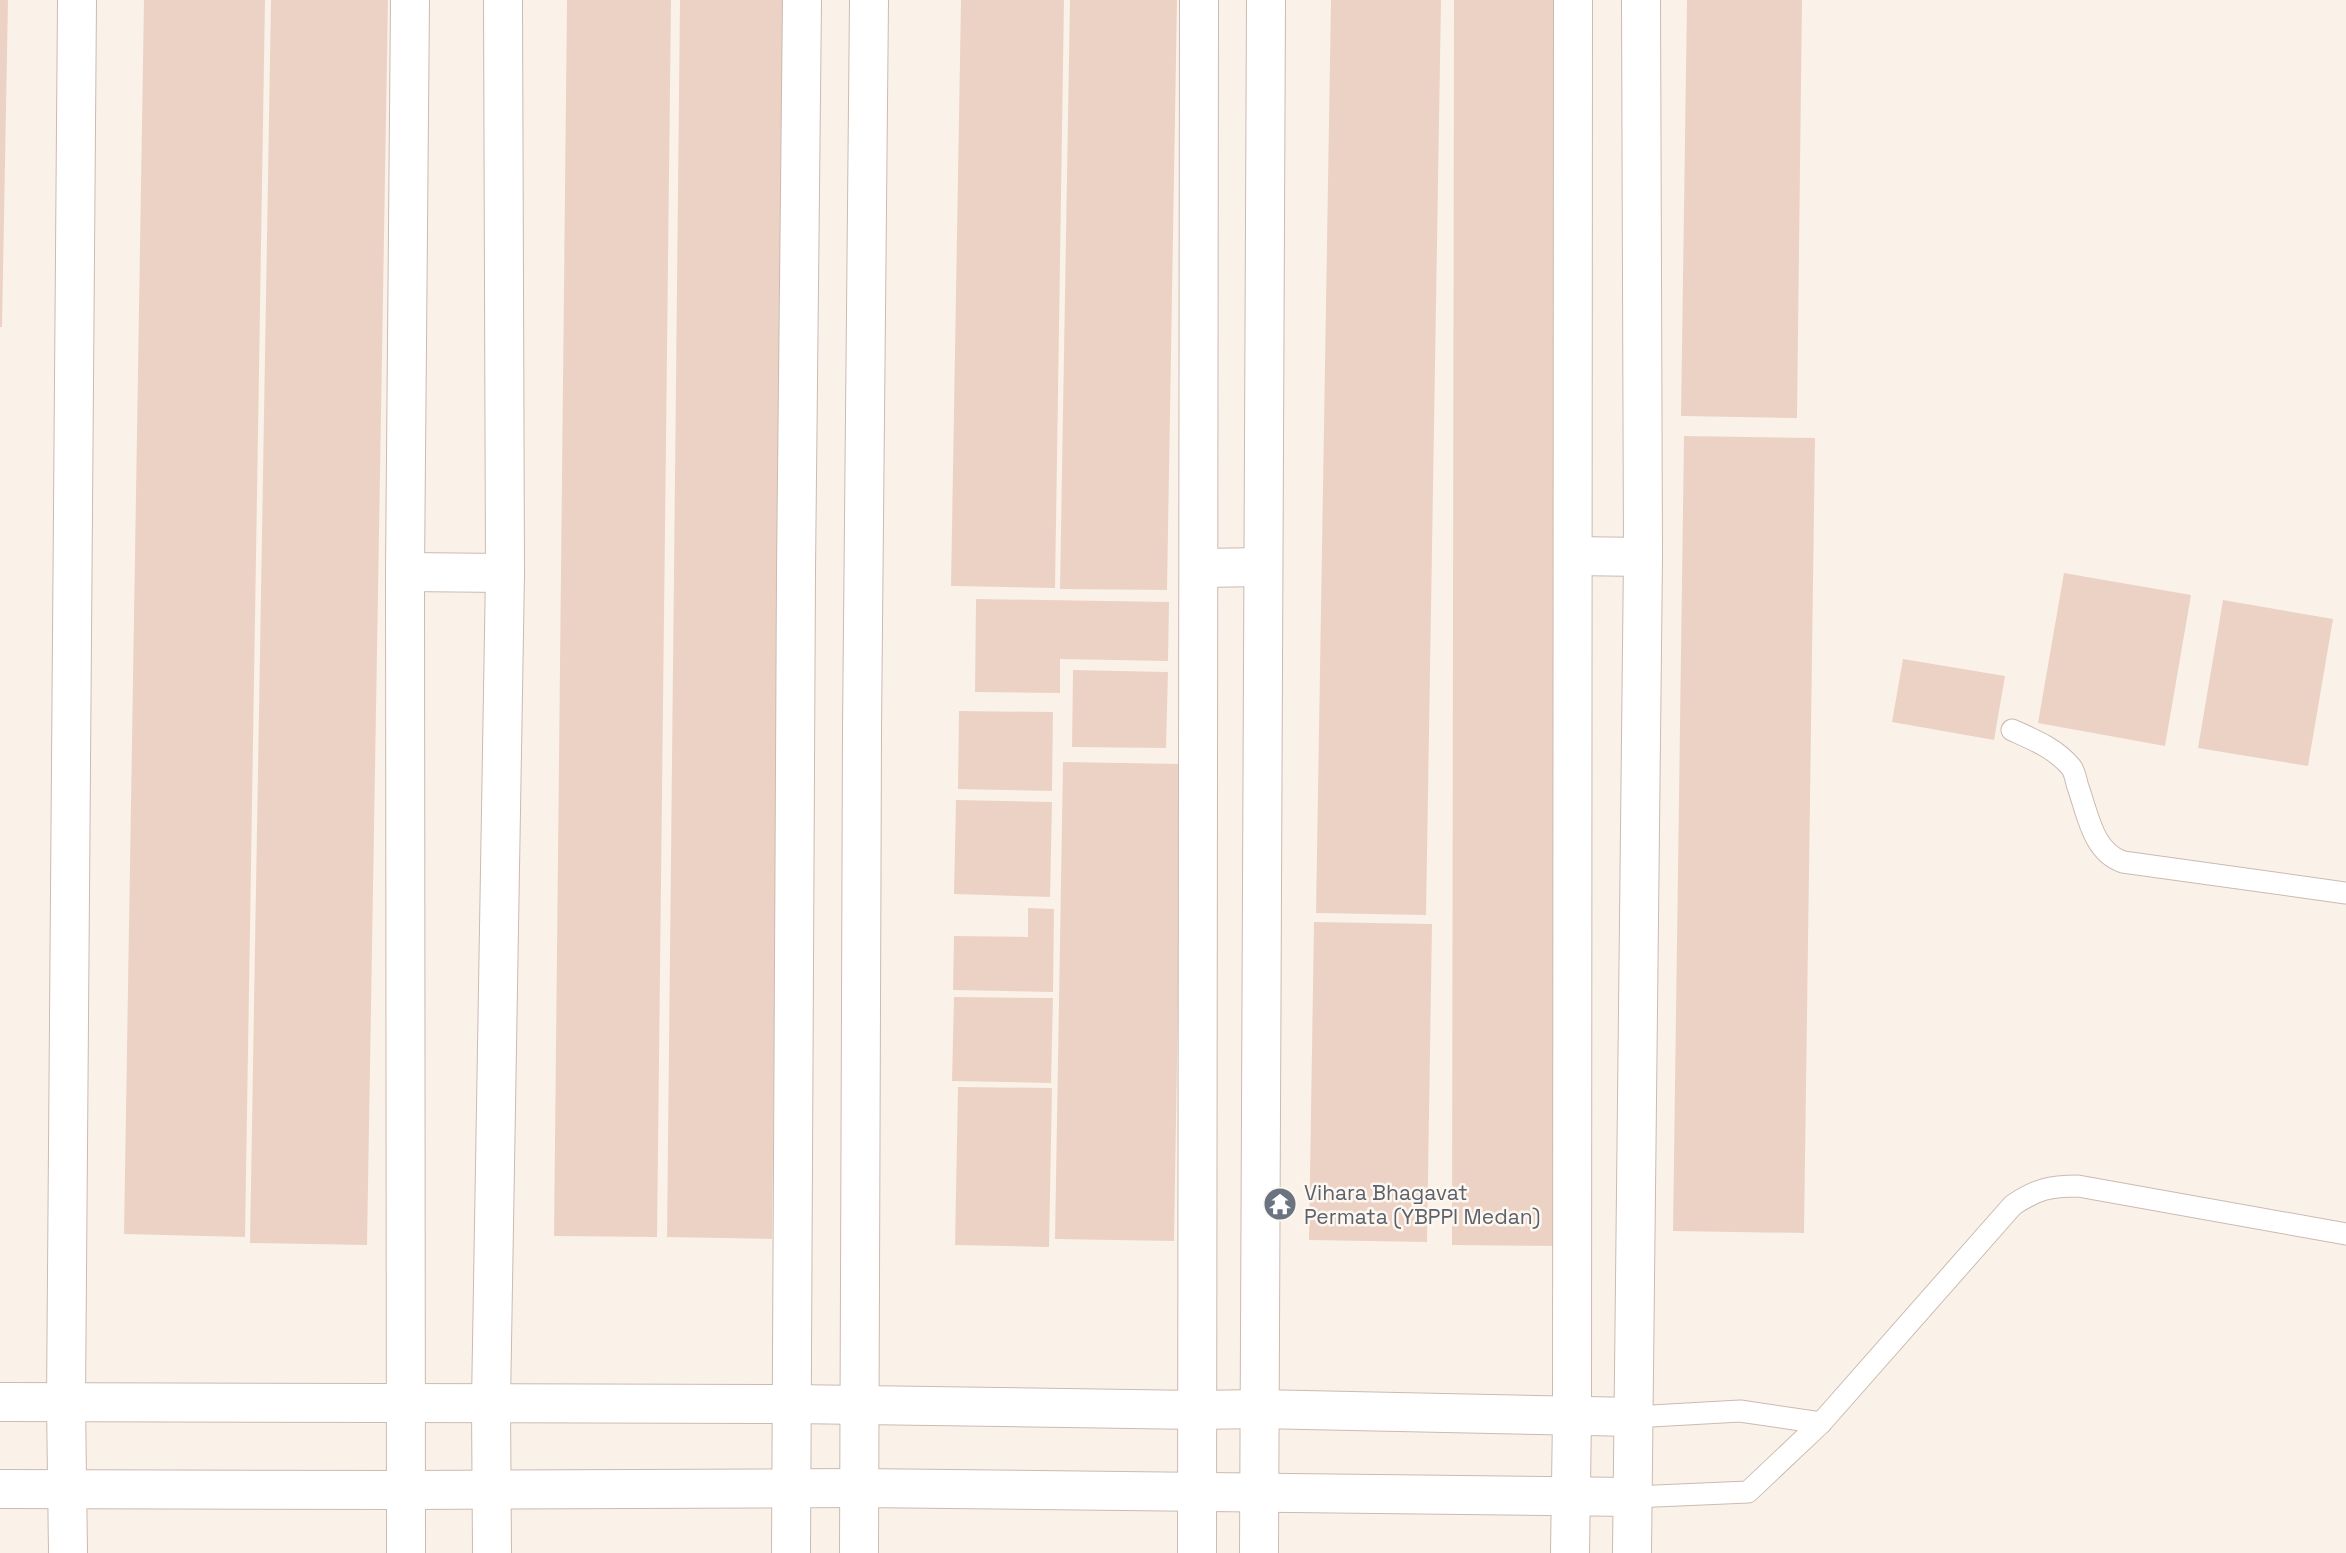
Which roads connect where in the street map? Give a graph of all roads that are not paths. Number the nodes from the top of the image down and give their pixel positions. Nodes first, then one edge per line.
1 (77, 0) edge
2 (410, 0) edge
3 (503, 0) edge
4 (802, 0) edge
5 (869, 0) edge
6 (1199, 0) edge
7 (1266, 0) edge
8 (1573, 0) edge
9 (1641, 0) edge
10 (1573, 556) junction
11 (1643, 556) junction
12 (1263, 567) junction
13 (1200, 568) junction
14 (405, 572) junction
15 (505, 573) junction
16 (2012, 730) dead end
17 (2346, 893) edge
18 (2346, 1234) edge
19 (0, 1402) edge
20 (66, 1402) junction
21 (406, 1403) junction
22 (491, 1403) junction
23 (792, 1404) junction
24 (860, 1405) junction
25 (1258, 1409) junction
26 (1197, 1410) junction
27 (1572, 1417) junction
28 (1634, 1417) junction
29 (1821, 1423) junction
30 (792, 1488) junction
31 (859, 1488) junction
32 (0, 1489) edge
33 (67, 1489) junction
34 (405, 1490) junction
35 (491, 1490) junction
36 (1197, 1493) junction
37 (1259, 1493) junction
38 (1571, 1497) junction
39 (1633, 1497) junction
40 (68, 1553) edge
41 (406, 1553) edge
42 (492, 1553) edge
43 (791, 1553) edge
44 (859, 1553) edge
45 (1197, 1553) edge
46 (1259, 1553) edge
47 (1570, 1553) edge
48 (1632, 1553) edge

1 - 20 street
2 - 14 street
3 - 15 street
4 - 23 street
5 - 24 street
6 - 13 street
7 - 12 street
8 - 10 street
9 - 11 street
10 - 11 street
10 - 27 street
11 - 28 street
12 - 13 street
12 - 25 street
13 - 26 street
14 - 15 street
14 - 21 street
15 - 22 street
16 - 17 lane
18 - 29 lane
19 - 20 street
20 - 21 street
20 - 33 street
21 - 22 street
21 - 34 street
22 - 23 street
22 - 35 street
23 - 24 street
23 - 30 street
24 - 26 street
24 - 31 street
25 - 26 street
25 - 27 street
25 - 37 street
26 - 36 street
27 - 28 street
27 - 38 street
28 - 29 lane
28 - 39 street
29 - 39 lane
30 - 31 street
30 - 35 street
30 - 43 street
31 - 36 street
31 - 44 street
32 - 33 street
33 - 34 street
33 - 40 street
34 - 35 street
34 - 41 street
35 - 42 street
36 - 37 street
36 - 45 street
37 - 38 street
37 - 46 street
38 - 39 street
38 - 47 street
39 - 48 street

